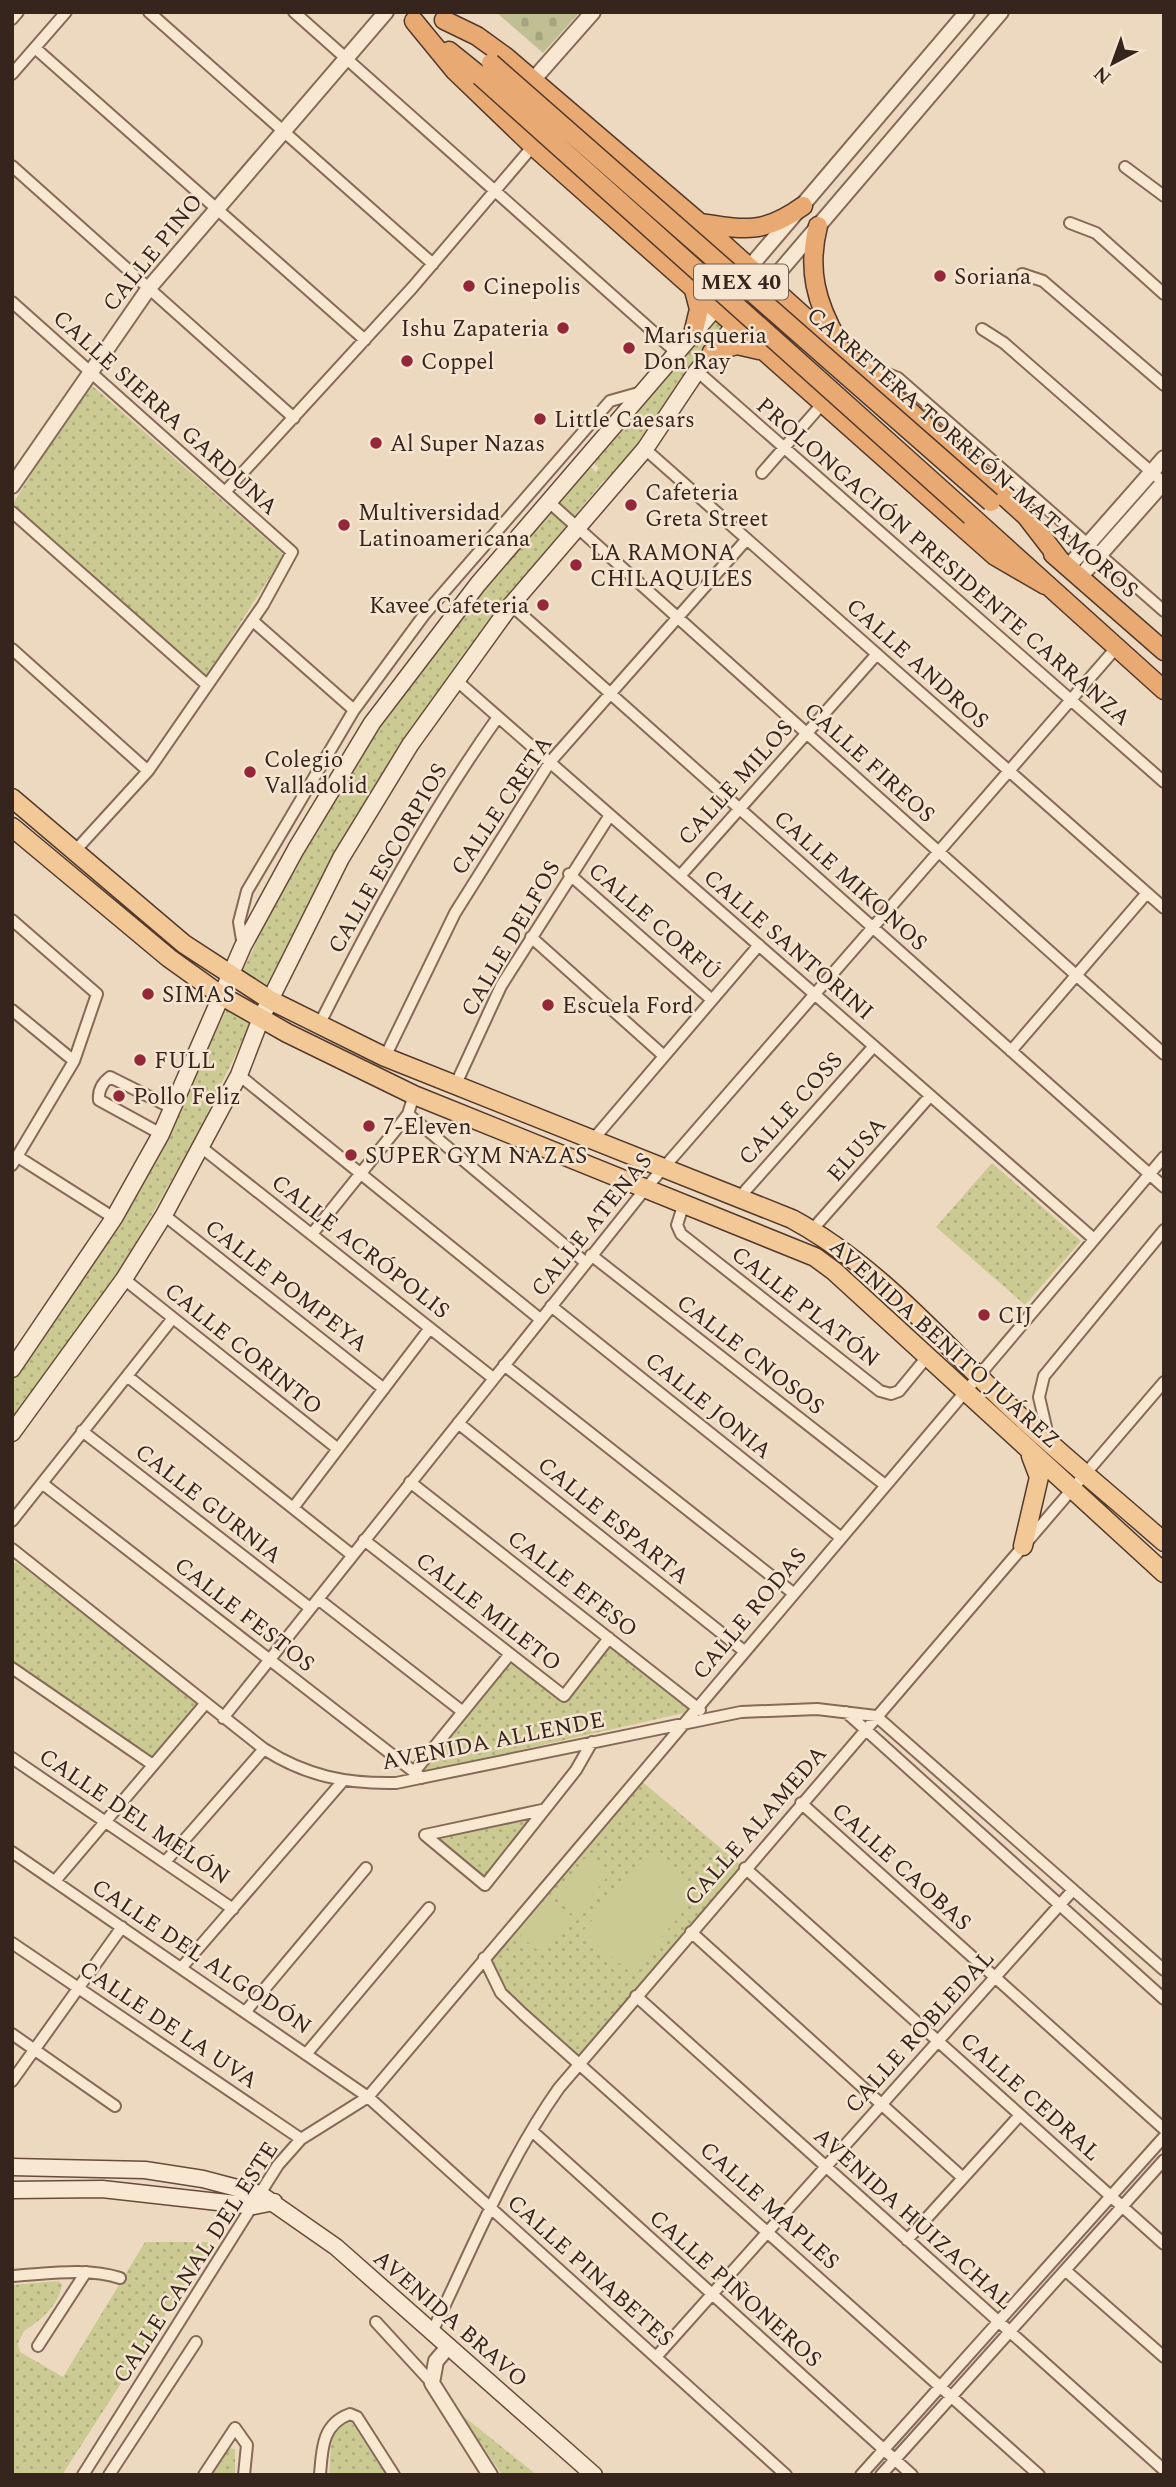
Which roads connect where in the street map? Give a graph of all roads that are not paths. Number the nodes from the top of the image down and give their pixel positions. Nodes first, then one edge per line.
1 (18, 12) edge
2 (66, 12) edge
3 (149, 12) edge
4 (294, 12) edge
5 (386, 12) edge
6 (593, 12) edge
7 (967, 12) edge
8 (1001, 12) edge
9 (440, 16) edge
10 (409, 17) edge
11 (12, 19) edge
12 (35, 48) junction
13 (345, 59) junction
14 (486, 69) junction
15 (12, 74) edge
16 (533, 80) junction
17 (282, 131) junction
18 (533, 146) junction
19 (12, 166) edge
20 (1125, 167) dead end
21 (496, 189) junction
22 (1164, 196) edge
23 (803, 206) junction
24 (216, 208) junction
25 (1070, 223) dead end
26 (818, 226) junction
27 (705, 228) junction
28 (433, 264) junction
29 (749, 268) junction
30 (1022, 274) dead end
31 (768, 285) junction
32 (689, 286) junction
33 (149, 288) junction
34 (1164, 293) edge
35 (12, 302) edge
36 (716, 309) junction
37 (810, 322) junction
38 (734, 325) junction
39 (982, 329) dead end
40 (694, 334) junction
41 (365, 340) junction
42 (712, 352) junction
43 (677, 353) junction
44 (766, 354) junction
45 (851, 359) junction
46 (696, 371) junction
47 (90, 372) junction
48 (1164, 385) edge
49 (642, 392) junction
50 (823, 403) junction
51 (294, 418) junction
52 (784, 448) junction
53 (645, 449) junction
54 (1164, 458) edge
55 (1152, 472) junction
56 (762, 473) dead end
57 (1164, 482) edge
58 (12, 486) edge
59 (225, 492) junction
60 (548, 502) junction
61 (12, 512) edge
62 (577, 527) junction
63 (747, 539) junction
64 (1088, 545) junction
65 (1100, 555) junction
66 (1069, 568) junction
67 (1045, 585) junction
68 (511, 605) junction
69 (1164, 611) edge
70 (678, 617) junction
71 (253, 621) junction
72 (1116, 648) junction
73 (12, 649) edge
74 (1164, 651) edge
75 (877, 654) junction
76 (456, 680) junction
77 (207, 685) junction
78 (1164, 690) edge
79 (611, 694) junction
80 (1071, 700) junction
81 (354, 710) junction
82 (498, 717) junction
83 (807, 733) junction
84 (550, 762) junction
85 (148, 771) junction
86 (1009, 771) junction
87 (1164, 782) edge
88 (12, 798) edge
89 (739, 809) junction
90 (610, 814) junction
91 (12, 827) edge
92 (74, 852) junction
93 (939, 852) junction
94 (569, 874) junction
95 (680, 876) junction
96 (1147, 893) junction
97 (1164, 908) edge
98 (12, 920) edge
99 (872, 927) junction
100 (531, 937) junction
101 (759, 945) junction
102 (243, 946) junction
103 (1076, 975) junction
104 (230, 976) junction
105 (814, 993) junction
106 (222, 996) junction
107 (712, 999) junction
108 (270, 1000) junction
109 (12, 1010) edge
110 (261, 1018) junction
111 (319, 1026) junction
112 (874, 1046) junction
113 (1011, 1051) junction
114 (1164, 1054) edge
115 (664, 1056) junction
116 (385, 1057) junction
117 (74, 1061) junction
118 (239, 1076) junction
119 (455, 1086) junction
120 (414, 1095) junction
121 (930, 1096) junction
122 (172, 1108) junction
123 (408, 1114) junction
124 (161, 1133) junction
125 (591, 1142) junction
126 (201, 1147) junction
127 (1164, 1157) edge
128 (15, 1161) edge
129 (662, 1170) junction
130 (360, 1174) junction
131 (1149, 1174) junction
132 (1164, 1187) edge
133 (646, 1188) junction
134 (738, 1199) junction
135 (684, 1203) junction
136 (164, 1215) junction
137 (114, 1217) junction
138 (812, 1230) junction
139 (1164, 1230) edge
140 (312, 1234) junction
141 (1094, 1240) junction
142 (588, 1259) junction
143 (124, 1279) junction
144 (551, 1306) junction
145 (173, 1318) junction
146 (540, 1319) junction
147 (430, 1328) junction
148 (927, 1357) junction
149 (504, 1365) junction
150 (12, 1369) edge
151 (127, 1376) junction
152 (977, 1376) junction
153 (494, 1378) junction
154 (1164, 1382) edge
155 (384, 1389) junction
156 (964, 1391) junction
157 (458, 1423) junction
158 (82, 1431) junction
159 (12, 1433) edge
160 (1050, 1443) junction
161 (338, 1449) junction
162 (1030, 1453) junction
163 (1086, 1473) junction
164 (410, 1482) junction
165 (43, 1484) junction
166 (885, 1485) junction
167 (1071, 1490) junction
168 (293, 1508) junction
169 (12, 1521) edge
170 (840, 1537) junction
171 (364, 1540) junction
172 (1164, 1542) edge
173 (1023, 1546) junction
174 (14, 1554) edge
175 (352, 1555) junction
176 (1164, 1573) edge
177 (793, 1593) junction
178 (318, 1599) junction
179 (310, 1608) junction
180 (609, 1638) junction
181 (744, 1651) junction
182 (510, 1654) junction
183 (269, 1660) junction
184 (12, 1668) edge
185 (205, 1703) junction
186 (696, 1707) junction
187 (463, 1712) junction
188 (846, 1712) junction
189 (876, 1716) junction
190 (710, 1717) junction
191 (223, 1718) junction
192 (681, 1725) junction
193 (864, 1730) junction
194 (592, 1742) junction
195 (264, 1749) junction
196 (12, 1758) edge
197 (152, 1765) junction
198 (418, 1775) junction
199 (342, 1782) junction
200 (801, 1803) junction
201 (542, 1810) junction
202 (105, 1821) junction
203 (12, 1852) edge
204 (165, 1863) junction
205 (366, 1868) dead end
206 (745, 1868) junction
207 (55, 1881) junction
208 (1073, 1890) junction
209 (1059, 1905) junction
210 (429, 1908) dead end
211 (233, 1909) junction
212 (122, 1927) junction
213 (691, 1932) junction
214 (12, 1943) edge
215 (484, 1958) junction
216 (182, 1967) junction
217 (1164, 1970) edge
218 (995, 1978) junction
219 (78, 1988) junction
220 (636, 1996) junction
221 (1164, 1998) edge
222 (246, 2011) junction
223 (12, 2034) edge
224 (938, 2041) junction
225 (35, 2050) junction
226 (307, 2053) junction
227 (580, 2063) junction
228 (12, 2081) edge
229 (368, 2097) junction
230 (881, 2104) junction
231 (115, 2106) dead end
232 (1020, 2115) junction
233 (1164, 2129) edge
234 (532, 2132) junction
235 (1164, 2137) edge
236 (301, 2140) junction
237 (1164, 2160) edge
238 (12, 2167) edge
239 (104, 2167) junction
240 (826, 2167) junction
241 (963, 2178) junction
242 (102, 2189) junction
243 (12, 2190) edge
244 (1111, 2196) junction
245 (262, 2200) junction
246 (1122, 2206) junction
247 (492, 2209) junction
248 (768, 2231) junction
249 (907, 2240) junction
250 (1164, 2244) edge
251 (1065, 2270) junction
252 (86, 2272) junction
253 (12, 2276) edge
254 (120, 2278) dead end
255 (712, 2294) junction
256 (376, 2322) dead end
257 (998, 2322) junction
258 (432, 2332) junction
259 (1009, 2332) junction
260 (195, 2342) dead end
261 (38, 2346) dead end
262 (449, 2346) junction
263 (656, 2357) junction
264 (1164, 2357) edge
265 (432, 2383) junction
266 (940, 2386) junction
267 (951, 2396) junction
268 (884, 2449) junction
269 (895, 2459) junction
270 (1164, 2470) edge
271 (83, 2475) edge
272 (109, 2475) edge
273 (204, 2475) edge
274 (244, 2475) edge
275 (320, 2475) edge
276 (394, 2475) edge
277 (489, 2475) edge
278 (594, 2475) edge
279 (786, 2475) edge
280 (861, 2475) edge
281 (881, 2475) edge
282 (912, 2475) edge
283 (1039, 2475) edge

1 - 11 street
2 - 12 street
3 - 17 street
4 - 13 street
5 - 13 street, CALLE PINO
6 - 16 street
7 - 23 street
8 - 26 street
9 - 14 highway, CARRETERA TORREÓN-MATAMOROS / MEX 40
9 - 16 highway
10 - 14 highway, MEX 40
10 - 18 highway
12 - 15 street
12 - 24 street
13 - 17 street, CALLE PINO
13 - 21 street
14 - 66 highway, CARRETERA TORREÓN-MATAMOROS / MEX 40, bridge
14 - 67 highway, MEX 40, bridge
16 - 27 highway
17 - 24 street, CALLE PINO
17 - 28 street
18 - 21 street
18 - 32 highway
19 - 33 street
20 - 22 street
21 - 28 street
21 - 43 street
23 - 27 highway
23 - 29 street
24 - 33 street, CALLE PINO
24 - 41 street
25 - 34 street
26 - 31 street
26 - 45 highway
27 - 29 highway
27 - 32 highway
28 - 41 street
29 - 31 highway
29 - 36 main road
30 - 48 street
31 - 37 highway
31 - 38 main road
32 - 36 highway
32 - 40 highway
33 - 47 street, CALLE PINO
33 - 51 street
35 - 47 street, CALLE SIERRA GARDUNA
36 - 38 highway
36 - 40 main road
37 - 44 highway
37 - 45 highway
38 - 42 main road
38 - 44 highway
39 - 55 street
40 - 43 main road
41 - 51 street
42 - 44 highway
42 - 46 main road
43 - 49 main road
44 - 50 highway
45 - 64 street
45 - 66 highway
46 - 52 street, PROLONGACIÓN PRESIDENTE CARRANZA
46 - 53 main road
47 - 58 street, CALLE PINO
47 - 59 street, CALLE SIERRA GARDUNA
49 - 60 main road
49 - 81 street
50 - 52 street
50 - 67 highway
51 - 59 street
52 - 56 street
52 - 80 street, PROLONGACIÓN PRESIDENTE CARRANZA
53 - 62 main road
53 - 63 street, CALLE ANDROS
54 - 55 street
55 - 57 street
55 - 64 street
57 - 65 street
59 - 71 street, CALLE SIERRA GARDUNA
60 - 62 street, CALLE FIREOS
60 - 102 main road
61 - 77 street
62 - 68 main road
62 - 70 street, CALLE FIREOS
63 - 70 street, CALLE CRETA
63 - 75 street, CALLE ANDROS
64 - 65 street
64 - 66 street
65 - 66 street
65 - 69 street
66 - 74 highway, CARRETERA TORREÓN-MATAMOROS / MEX 40
67 - 72 highway, MEX 40
68 - 76 main road
68 - 79 street, CALLE MIKONOS
70 - 79 street, CALLE CRETA
70 - 83 street, CALLE FIREOS
71 - 77 street
71 - 81 street
72 - 78 highway, MEX 40
72 - 80 street, CALLE ATENAS
73 - 85 street
75 - 83 street, CALLE MILOS
75 - 86 street, CALLE ANDROS
76 - 82 street, CALLE SANTORINI
76 - 108 main road
77 - 85 street
79 - 84 street, CALLE CRETA
79 - 89 street, CALLE MIKONOS
80 - 86 street, CALLE ATENAS
80 - 87 street, PROLONGACIÓN PRESIDENTE CARRANZA
81 - 102 street
82 - 84 street, CALLE SANTORINI
82 - 111 street, CALLE ESCORPIOS
83 - 89 street, CALLE MILOS
83 - 93 street, CALLE FIREOS
84 - 90 street, CALLE SANTORINI
84 - 116 street, CALLE CRETA
85 - 92 street
86 - 93 street, CALLE ATENAS
86 - 96 street, CALLE ANDROS
88 - 92 main road, AVENIDA BENITO JUÁREZ
89 - 95 street, CALLE MILOS
89 - 99 street, CALLE MIKONOS
90 - 94 street, CALLE DELFOS
90 - 95 street, CALLE SANTORINI
91 - 106 main road, AVENIDA BENITO JUÁREZ
92 - 104 main road, AVENIDA BENITO JUÁREZ
93 - 99 street, CALLE ATENAS
93 - 103 street, CALLE FIREOS
94 - 100 street, CALLE DELFOS
94 - 107 street, CALLE CORFÚ
95 - 101 street, CALLE SANTORINI
96 - 97 street, CALLE ANDROS
96 - 103 street
98 - 117 street
99 - 105 street, CALLE ATENAS
99 - 113 street, CALLE MIKONOS
100 - 115 street
100 - 119 street, CALLE DELFOS
101 - 105 street, CALLE SANTORINI
101 - 107 street
102 - 104 main road
103 - 113 street
103 - 114 street, CALLE FIREOS
104 - 106 main road
104 - 108 main road, AVENIDA BENITO JUÁREZ
105 - 112 street, CALLE SANTORINI
105 - 129 street, CALLE ATENAS
106 - 110 main road, AVENIDA BENITO JUÁREZ
106 - 122 main road
107 - 115 street
108 - 110 main road
108 - 111 main road, AVENIDA BENITO JUÁREZ
109 - 117 street
110 - 118 main road
110 - 120 main road, AVENIDA BENITO JUÁREZ
111 - 116 main road, AVENIDA BENITO JUÁREZ
112 - 121 street, CALLE SANTORINI
112 - 134 street, CALLE COSS
113 - 131 street, CALLE MIKONOS
115 - 125 street
116 - 119 main road, AVENIDA BENITO JUÁREZ
117 - 128 street
118 - 126 main road
118 - 130 street
119 - 125 main road, AVENIDA BENITO JUÁREZ
120 - 123 street
120 - 133 main road, AVENIDA BENITO JUÁREZ
121 - 138 street, ELUSA
121 - 141 street, CALLE SANTORINI
122 - 124 main road
122 - 124 street
123 - 130 street
123 - 142 street, CALLE CNOSOS
124 - 137 main road
125 - 129 main road, AVENIDA BENITO JUÁREZ
126 - 136 main road
126 - 140 street, CALLE ACRÓPOLIS
127 - 131 street, CALLE RODAS
128 - 137 street
129 - 133 street, CALLE ATENAS
129 - 134 main road, AVENIDA BENITO JUÁREZ
130 - 140 street
130 - 146 street
131 - 132 street, CALLE MIKONOS
131 - 141 street, CALLE RODAS
133 - 135 main road, AVENIDA BENITO JUÁREZ
133 - 142 street, CALLE ATENAS
134 - 138 main road, AVENIDA BENITO JUÁREZ
135 - 148 main road, AVENIDA BENITO JUÁREZ
135 - 148 street, CALLE PLATÓN
136 - 143 main road
136 - 155 street, CALLE POMPEYA
137 - 150 main road
138 - 152 main road, AVENIDA BENITO JUÁREZ
139 - 160 street
140 - 147 street, CALLE ACRÓPOLIS
141 - 152 street, CALLE RODAS
142 - 144 street, CALLE ATENAS
142 - 166 street, CALLE CNOSOS
143 - 145 street, CALLE CORINTO
143 - 159 main road
144 - 146 street, CALLE ATENAS
144 - 170 street, CALLE JONIA
145 - 151 street
145 - 161 street, CALLE CORINTO
146 - 149 street, CALLE ATENAS
147 - 153 street, CALLE ACRÓPOLIS
147 - 155 street
148 - 156 main road, AVENIDA BENITO JUÁREZ
149 - 153 street, CALLE ATENAS
149 - 177 street
151 - 158 street
151 - 168 street
152 - 156 street, CALLE RODAS
152 - 160 main road, AVENIDA BENITO JUÁREZ
153 - 157 street, CALLE ATENAS
154 - 163 street, CALLE ALAMEDA
155 - 161 street
156 - 162 main road, AVENIDA BENITO JUÁREZ
156 - 166 street, CALLE RODAS
157 - 164 street, CALLE ATENAS
157 - 181 street, CALLE ESPARTA
158 - 165 street
158 - 179 street, CALLE GURNIA
160 - 163 main road, AVENIDA BENITO JUÁREZ
161 - 168 street
162 - 167 main road, AVENIDA BENITO JUÁREZ
162 - 173 main road
163 - 167 street, CALLE ALAMEDA
163 - 172 main road, AVENIDA BENITO JUÁREZ
164 - 171 street, CALLE ATENAS
164 - 180 street, CALLE EFESO
165 - 169 street
165 - 183 street, CALLE FESTOS
166 - 170 street, CALLE RODAS
167 - 173 street, CALLE ALAMEDA
167 - 176 main road, AVENIDA BENITO JUÁREZ
168 - 175 street
170 - 177 street, CALLE RODAS
171 - 175 street, CALLE ATENAS
171 - 182 street, CALLE MILETO
173 - 189 street, CALLE ALAMEDA
174 - 185 street, AVENIDA ALLENDE
175 - 178 street, CALLE ATENAS
177 - 181 street, CALLE RODAS
178 - 179 street, CALLE ATENAS
178 - 187 street
179 - 183 street, CALLE ATENAS
180 - 182 street, CALLE MILETO
180 - 186 street, CALLE EFESO
181 - 186 street, CALLE RODAS
182 - 187 street
183 - 191 street, CALLE ATENAS
183 - 198 street, CALLE FESTOS
184 - 197 street
185 - 191 street, AVENIDA ALLENDE
185 - 197 street
186 - 190 street, CALLE EFESO
186 - 192 street, CALLE RODAS
187 - 198 street
188 - 189 street, AVENIDA ALLENDE
188 - 190 street, AVENIDA ALLENDE
188 - 193 street
189 - 193 street, CALLE ALAMEDA
189 - 208 street
190 - 192 street, AVENIDA ALLENDE
191 - 195 street, AVENIDA ALLENDE
192 - 194 street, AVENIDA ALLENDE
192 - 215 street, CALLE RODAS
193 - 200 street, CALLE ALAMEDA
193 - 209 street
194 - 198 street, AVENIDA ALLENDE
194 - 201 street
195 - 199 street, AVENIDA ALLENDE
195 - 204 street
196 - 202 street, CALLE DEL MELÓN
197 - 202 street
198 - 199 street, AVENIDA ALLENDE
199 - 211 street
200 - 206 street, CALLE ALAMEDA
200 - 218 street, CALLE CAOBAS
201 - 201 street
202 - 204 street, CALLE DEL MELÓN
202 - 207 street
203 - 207 street, CALLE DEL ALGODÓN
204 - 211 street, CALLE DEL MELÓN
205 - 222 street
206 - 213 street, CALLE ALAMEDA
206 - 224 street, CALLE CEDRAL
207 - 212 street, CALLE DEL ALGODÓN
208 - 209 street, CALLE ROBLEDAL
208 - 217 street
209 - 218 street, CALLE ROBLEDAL
209 - 221 street
210 - 226 street
211 - 216 street
212 - 216 street, CALLE DEL ALGODÓN
212 - 219 street
213 - 220 street, CALLE ALAMEDA
213 - 230 street
214 - 219 street, CALLE DE LA UVA
215 - 227 street, CALLE MAPLES
215 - 229 street, CALLE RODAS
216 - 222 street, CALLE DEL ALGODÓN
218 - 224 street, CALLE ROBLEDAL
218 - 233 street, CALLE CAOBAS
219 - 225 street
219 - 236 street, CALLE DE LA UVA
220 - 227 street, CALLE ALAMEDA
220 - 240 street, AVENIDA HUIZACHAL
222 - 226 street, CALLE DEL ALGODÓN
223 - 225 street
224 - 230 street, CALLE ROBLEDAL
224 - 232 street, CALLE CEDRAL
225 - 228 street
225 - 231 street
226 - 229 street, CALLE DEL ALGODÓN
227 - 234 street, CALLE ALAMEDA
227 - 248 street, CALLE MAPLES
229 - 236 street, CALLE CANAL DEL ESTE
229 - 247 street, CALLE PINABETES
230 - 240 street, CALLE ROBLEDAL
230 - 241 street
232 - 241 street
232 - 244 street, CALLE CEDRAL
234 - 247 street, CALLE ALAMEDA
234 - 255 street, CALLE PIÑONEROS
235 - 244 street
236 - 245 street, CALLE CANAL DEL ESTE
237 - 246 street
238 - 239 main road, AVENIDA BRAVO
239 - 242 main road
239 - 245 main road, AVENIDA BRAVO
240 - 248 street, CALLE ROBLEDAL
240 - 249 street, AVENIDA HUIZACHAL
241 - 249 street
242 - 243 main road, AVENIDA BRAVO
242 - 245 main road, AVENIDA BRAVO
244 - 246 street, CALLE CEDRAL
244 - 257 street
245 - 258 main road, AVENIDA BRAVO
245 - 271 street, CALLE CANAL DEL ESTE
246 - 250 street, CALLE CEDRAL
246 - 251 street
247 - 258 street, CALLE ALAMEDA
247 - 263 street, CALLE PINABETES
248 - 255 street, CALLE ROBLEDAL
248 - 266 street, CALLE MAPLES
249 - 257 street, AVENIDA HUIZACHAL
251 - 259 street
251 - 264 street
252 - 253 street
252 - 254 street
252 - 261 street
255 - 263 street, CALLE ROBLEDAL
255 - 268 street, CALLE PIÑONEROS
256 - 265 street
257 - 259 street, AVENIDA HUIZACHAL
257 - 266 street
258 - 262 main road, AVENIDA BRAVO
259 - 267 street
259 - 270 street, AVENIDA HUIZACHAL
260 - 272 street, CALLE CANAL DEL ESTE
262 - 265 street
262 - 278 main road, AVENIDA BRAVO
263 - 279 street, CALLE PINABETES
265 - 277 street
266 - 267 street, CALLE MAPLES
266 - 268 street
267 - 269 street
267 - 283 street, CALLE MAPLES
268 - 269 street, CALLE PIÑONEROS
268 - 280 street
269 - 281 street
269 - 282 street, CALLE PIÑONEROS
273 - 274 street
275 - 276 street

